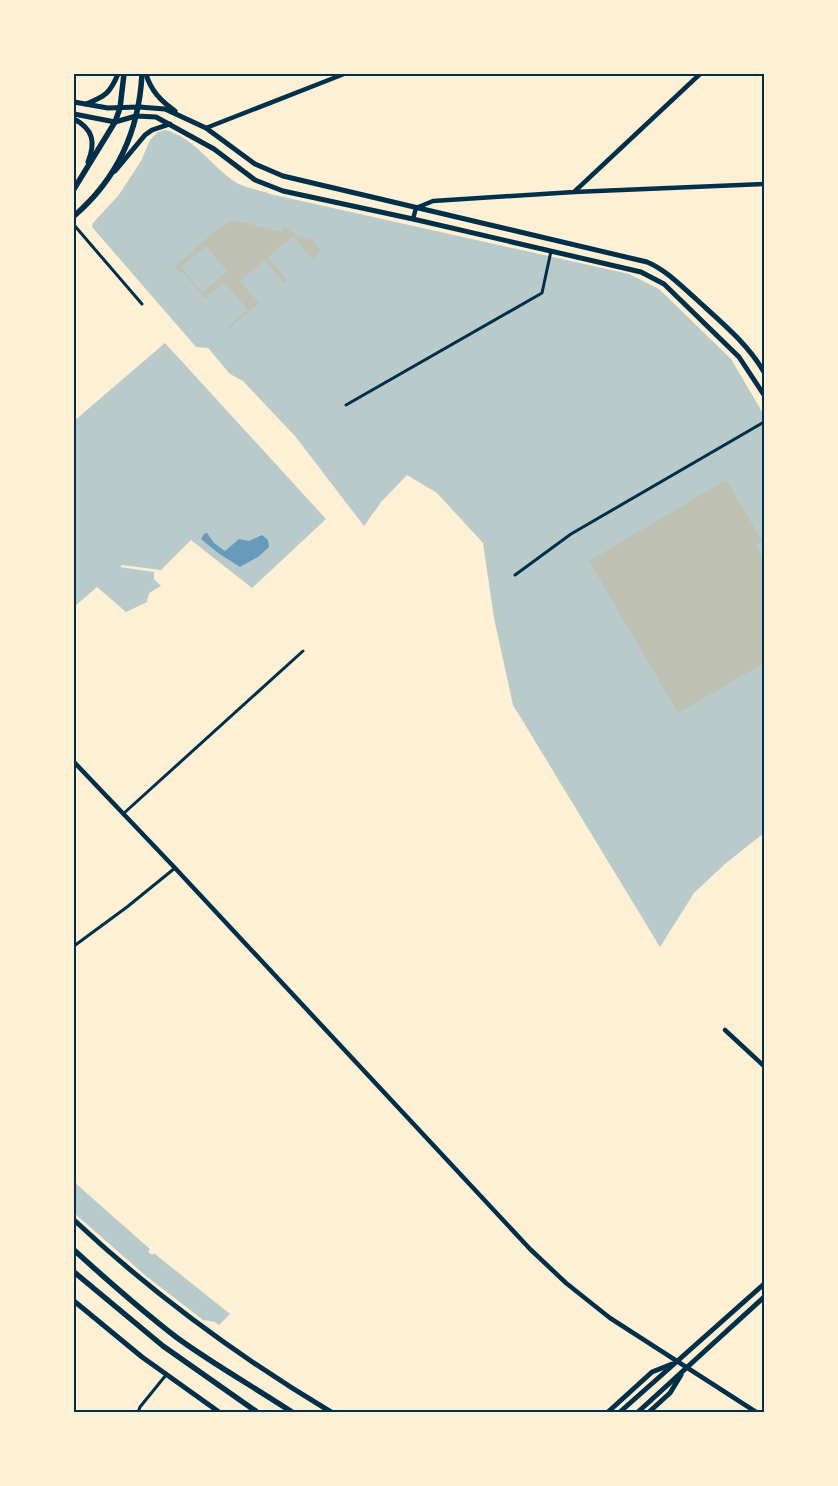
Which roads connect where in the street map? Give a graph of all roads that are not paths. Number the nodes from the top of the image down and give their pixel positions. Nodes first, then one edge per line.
1 (118, 74) edge
2 (124, 74) edge
3 (142, 74) edge
4 (146, 74) edge
5 (344, 74) edge
6 (700, 74) edge
7 (74, 102) edge
8 (83, 105) junction
9 (139, 107) junction
10 (120, 108) junction
11 (74, 114) edge
12 (136, 116) junction
13 (184, 117) junction
14 (74, 119) edge
15 (115, 122) junction
16 (170, 124) junction
17 (206, 128) junction
18 (111, 175) junction
19 (83, 176) junction
20 (764, 184) edge
21 (74, 189) edge
22 (574, 192) junction
23 (416, 208) junction
24 (74, 216) edge
25 (413, 219) junction
26 (74, 224) edge
27 (551, 251) junction
28 (142, 304) dead end
29 (764, 372) edge
30 (764, 395) edge
31 (346, 405) dead end
32 (764, 422) edge
33 (515, 575) dead end
34 (303, 651) dead end
35 (74, 762) edge
36 (124, 814) junction
37 (174, 868) junction
38 (74, 946) edge
39 (725, 1030) dead end
40 (764, 1066) edge
41 (74, 1220) edge
42 (74, 1250) edge
43 (74, 1272) edge
44 (764, 1284) edge
45 (764, 1297) edge
46 (74, 1300) edge
47 (677, 1361) junction
48 (686, 1367) junction
49 (166, 1376) junction
50 (138, 1412) edge
51 (219, 1412) edge
52 (257, 1412) edge
53 (292, 1412) edge
54 (331, 1412) edge
55 (608, 1412) edge
56 (620, 1412) edge
57 (638, 1412) edge
58 (648, 1412) edge
59 (756, 1412) edge

1 - 8 main road
2 - 10 main road
3 - 9 main road
4 - 13 main road
5 - 17 street
6 - 22 street
7 - 8 main road
8 - 10 main road
9 - 10 main road
9 - 12 main road
9 - 13 main road
10 - 15 main road
11 - 15 main road
12 - 15 main road
12 - 16 main road
12 - 18 main road
13 - 17 main road
14 - 19 main road
15 - 19 main road
16 - 18 main road
16 - 25 main road
17 - 23 main road
18 - 24 main road
19 - 21 main road
20 - 22 street
22 - 23 street
23 - 25 street
23 - 29 main road
25 - 27 main road
26 - 28 street
27 - 30 main road
27 - 31 street
32 - 33 street
34 - 36 street
35 - 36 street
36 - 37 street
37 - 38 street
37 - 47 street
39 - 40 street
41 - 54 main road
42 - 53 main road
43 - 52 main road
44 - 47 main road
45 - 48 main road
46 - 49 main road
47 - 48 street
47 - 55 main road
47 - 56 main road
48 - 57 main road
48 - 58 main road
48 - 59 street
49 - 50 street
49 - 51 main road

